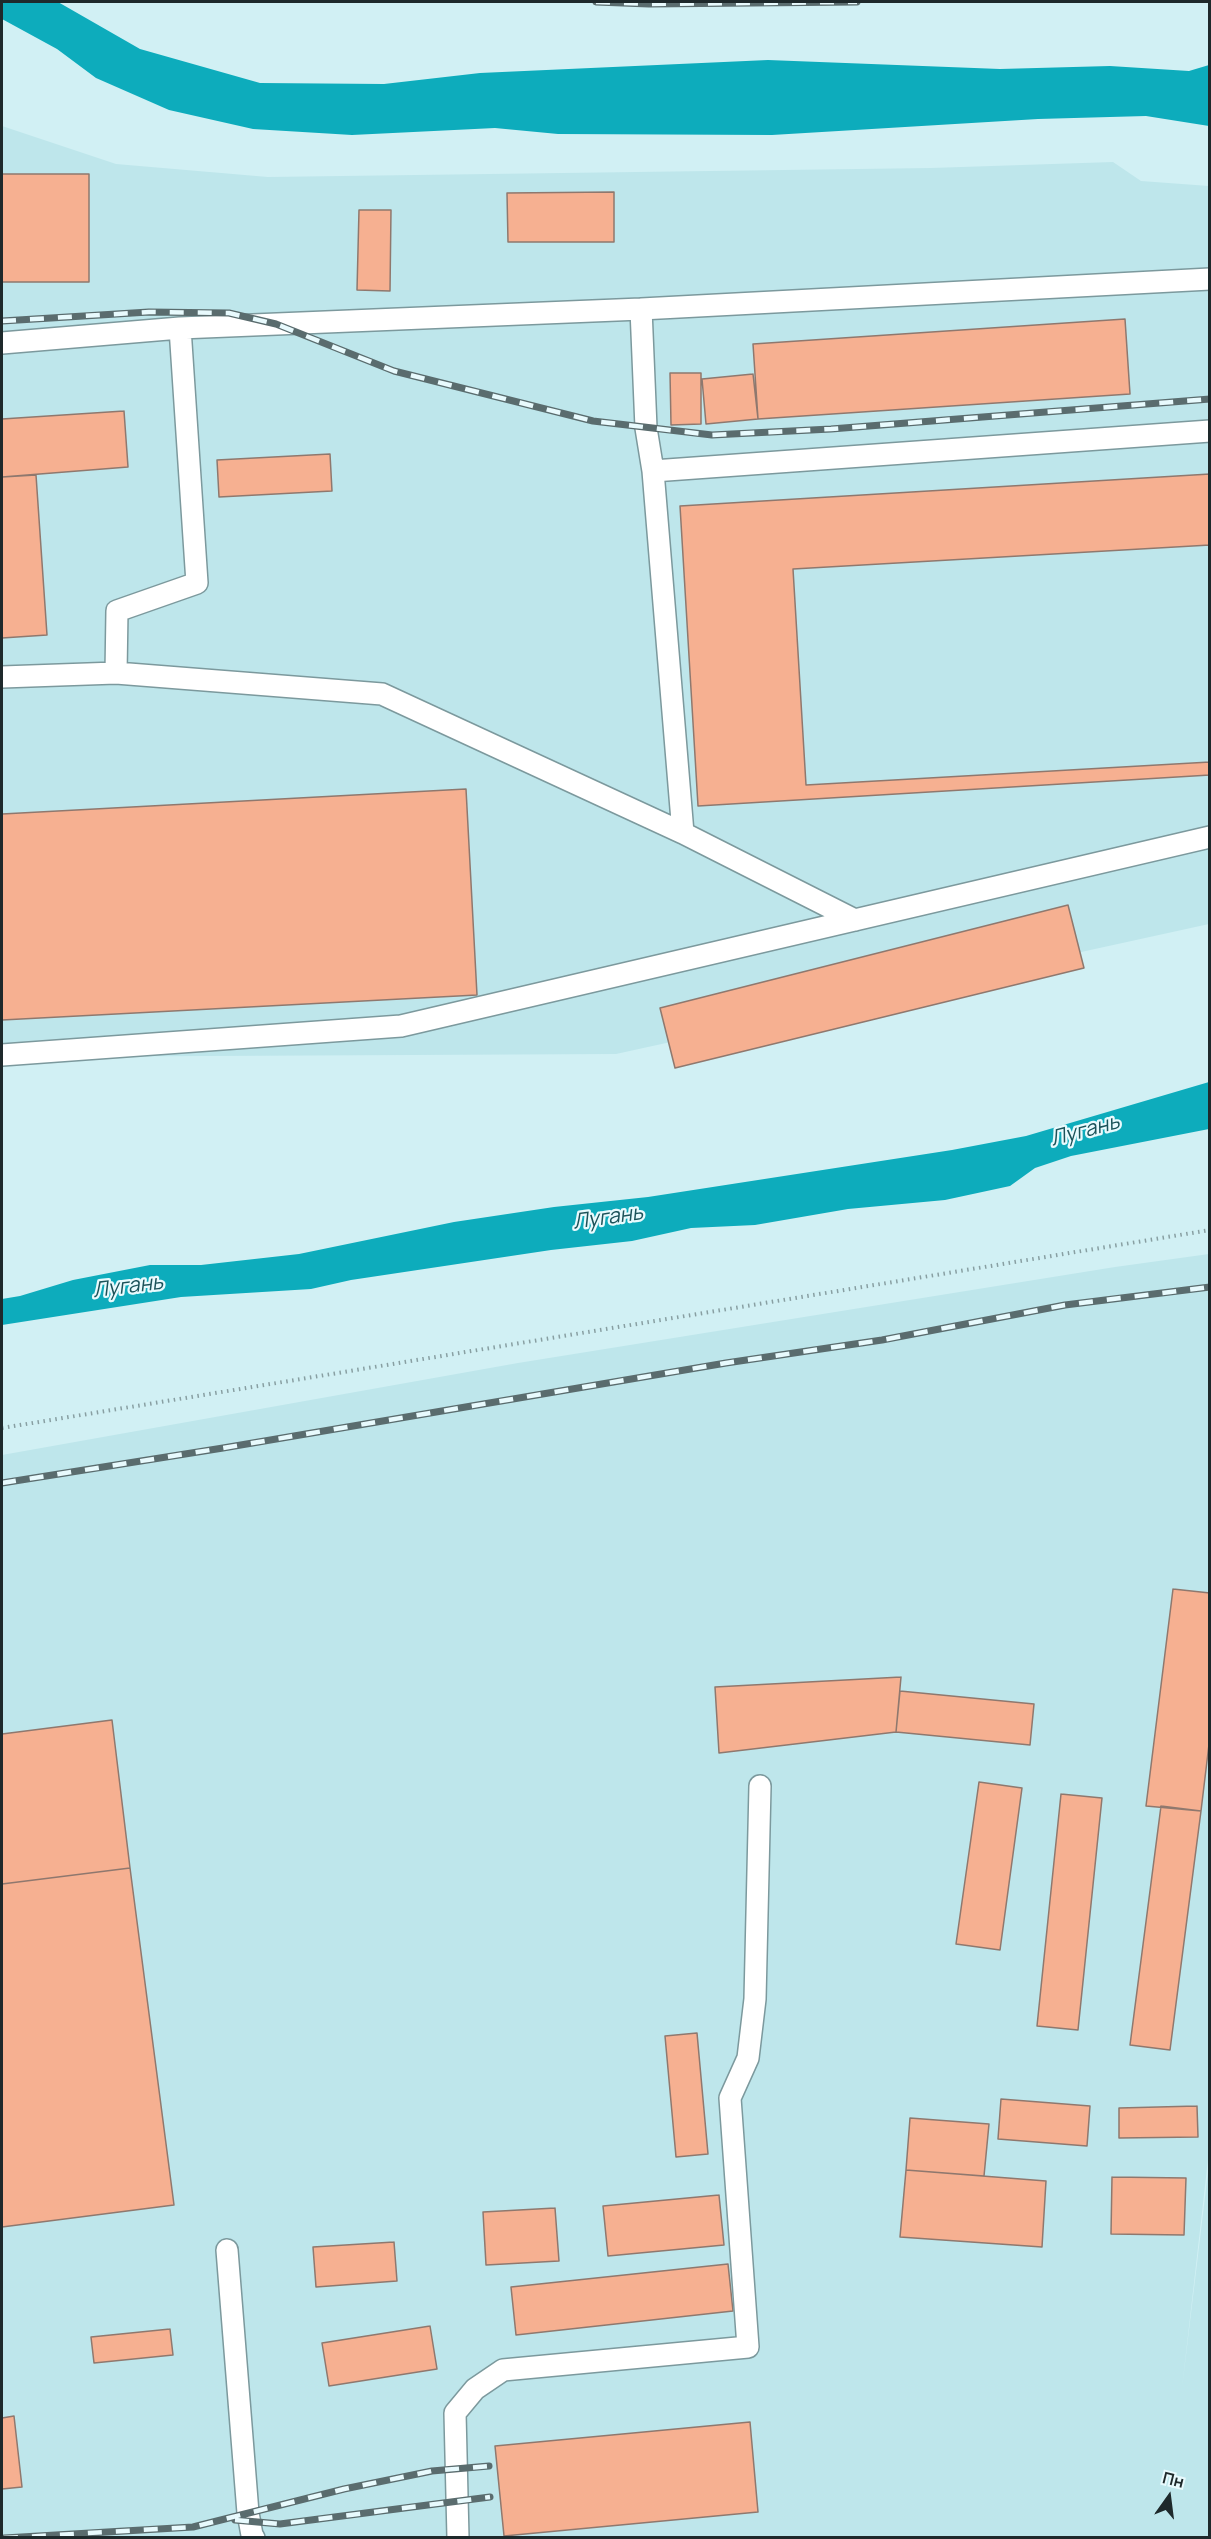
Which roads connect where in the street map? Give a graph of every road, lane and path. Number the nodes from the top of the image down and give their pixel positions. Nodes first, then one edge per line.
1 (1209, 279) edge
2 (641, 309) junction
3 (180, 328) junction
4 (2, 343) edge
5 (1209, 431) edge
6 (653, 471) junction
7 (116, 673) junction
8 (2, 676) edge
9 (682, 833) junction
10 (1209, 837) edge
11 (855, 920) junction
12 (2, 1055) edge
13 (1209, 1230) edge
14 (2, 1428) edge
15 (760, 1786) dead end
16 (227, 2250) dead end
17 (254, 2538) edge
18 (458, 2538) edge

1 - 2 lane
2 - 3 lane
2 - 6 lane
3 - 4 lane
3 - 7 lane
5 - 6 lane
6 - 9 lane
7 - 8 lane
7 - 9 lane
9 - 11 lane
10 - 11 lane
11 - 12 lane
13 - 14 path
15 - 18 lane
16 - 17 lane

